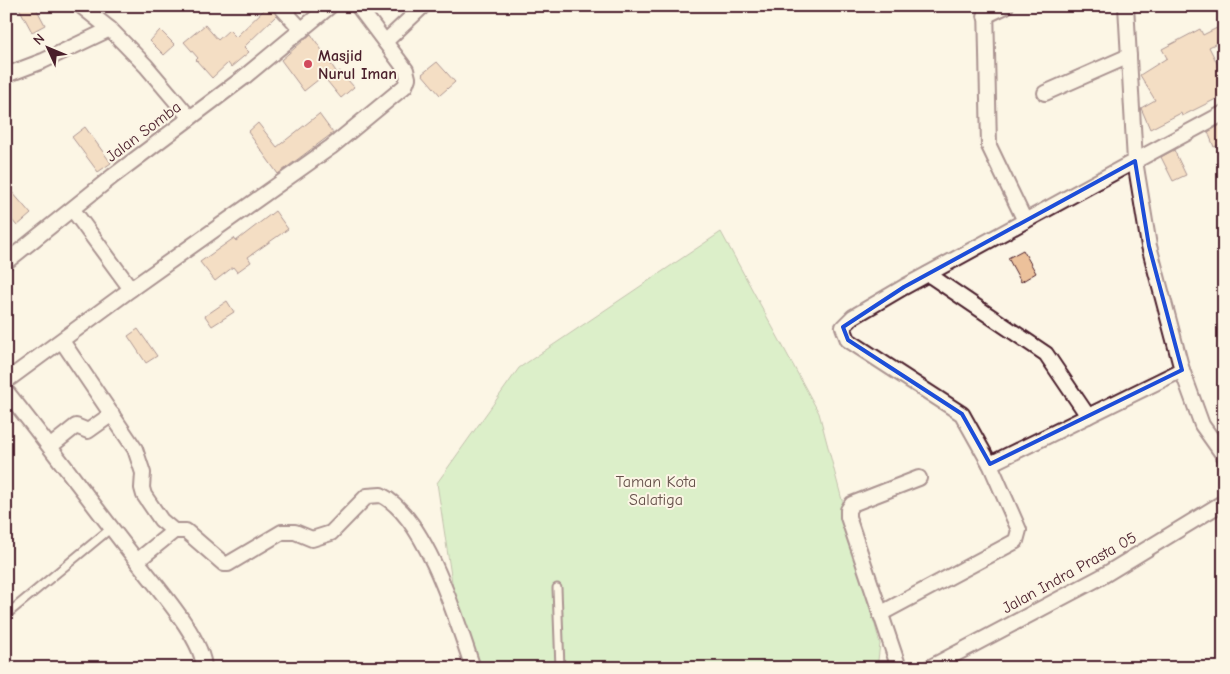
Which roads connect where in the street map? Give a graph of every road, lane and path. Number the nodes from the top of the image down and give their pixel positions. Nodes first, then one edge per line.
1 (81, 6) edge
2 (280, 6) edge
3 (330, 6) edge
4 (358, 6) edge
5 (423, 6) edge
6 (1006, 6) edge
7 (1126, 6) edge
8 (986, 11) edge
9 (110, 29) junction
10 (302, 30) junction
11 (385, 42) junction
12 (1129, 56) junction
13 (6, 75) edge
14 (1045, 93) dead end
15 (1224, 113) edge
16 (190, 118) junction
17 (1135, 161) junction
18 (73, 210) junction
19 (1025, 221) junction
20 (6, 262) edge
21 (928, 274) junction
22 (130, 288) junction
23 (62, 341) junction
24 (1182, 370) junction
25 (6, 381) edge
26 (6, 391) edge
27 (112, 414) junction
28 (1088, 416) junction
29 (51, 446) junction
30 (1224, 456) edge
31 (990, 464) junction
32 (919, 478) dead end
33 (1224, 502) edge
34 (110, 529) junction
35 (174, 531) junction
36 (137, 561) junction
37 (556, 588) dead end
38 (880, 614) junction
39 (6, 615) edge
40 (204, 668) edge
41 (473, 668) edge
42 (560, 668) edge
43 (899, 668) edge
44 (929, 668) edge

1 - 9 street
2 - 10 street
3 - 10 street, Jalan Somba
4 - 11 street
5 - 11 street
6 - 8 street
7 - 12 street
8 - 19 street
9 - 13 street
9 - 16 street
10 - 16 street, Jalan Somba
11 - 22 street
12 - 14 street
12 - 17 street
15 - 17 street
16 - 18 street, Jalan Somba
17 - 19 street
17 - 24 street
18 - 20 street, Jalan Somba
18 - 22 street
19 - 21 street
21 - 28 street
21 - 31 street
22 - 23 street
23 - 25 street
23 - 27 street
24 - 28 street
24 - 30 street
26 - 29 street
27 - 29 street
27 - 35 street
28 - 31 street
29 - 34 street
31 - 38 street
32 - 38 street
33 - 44 street, Jalan Indra Prasta 05
34 - 36 street
34 - 39 lane
35 - 36 street
35 - 41 street
36 - 40 street
37 - 42 lane
38 - 43 street

